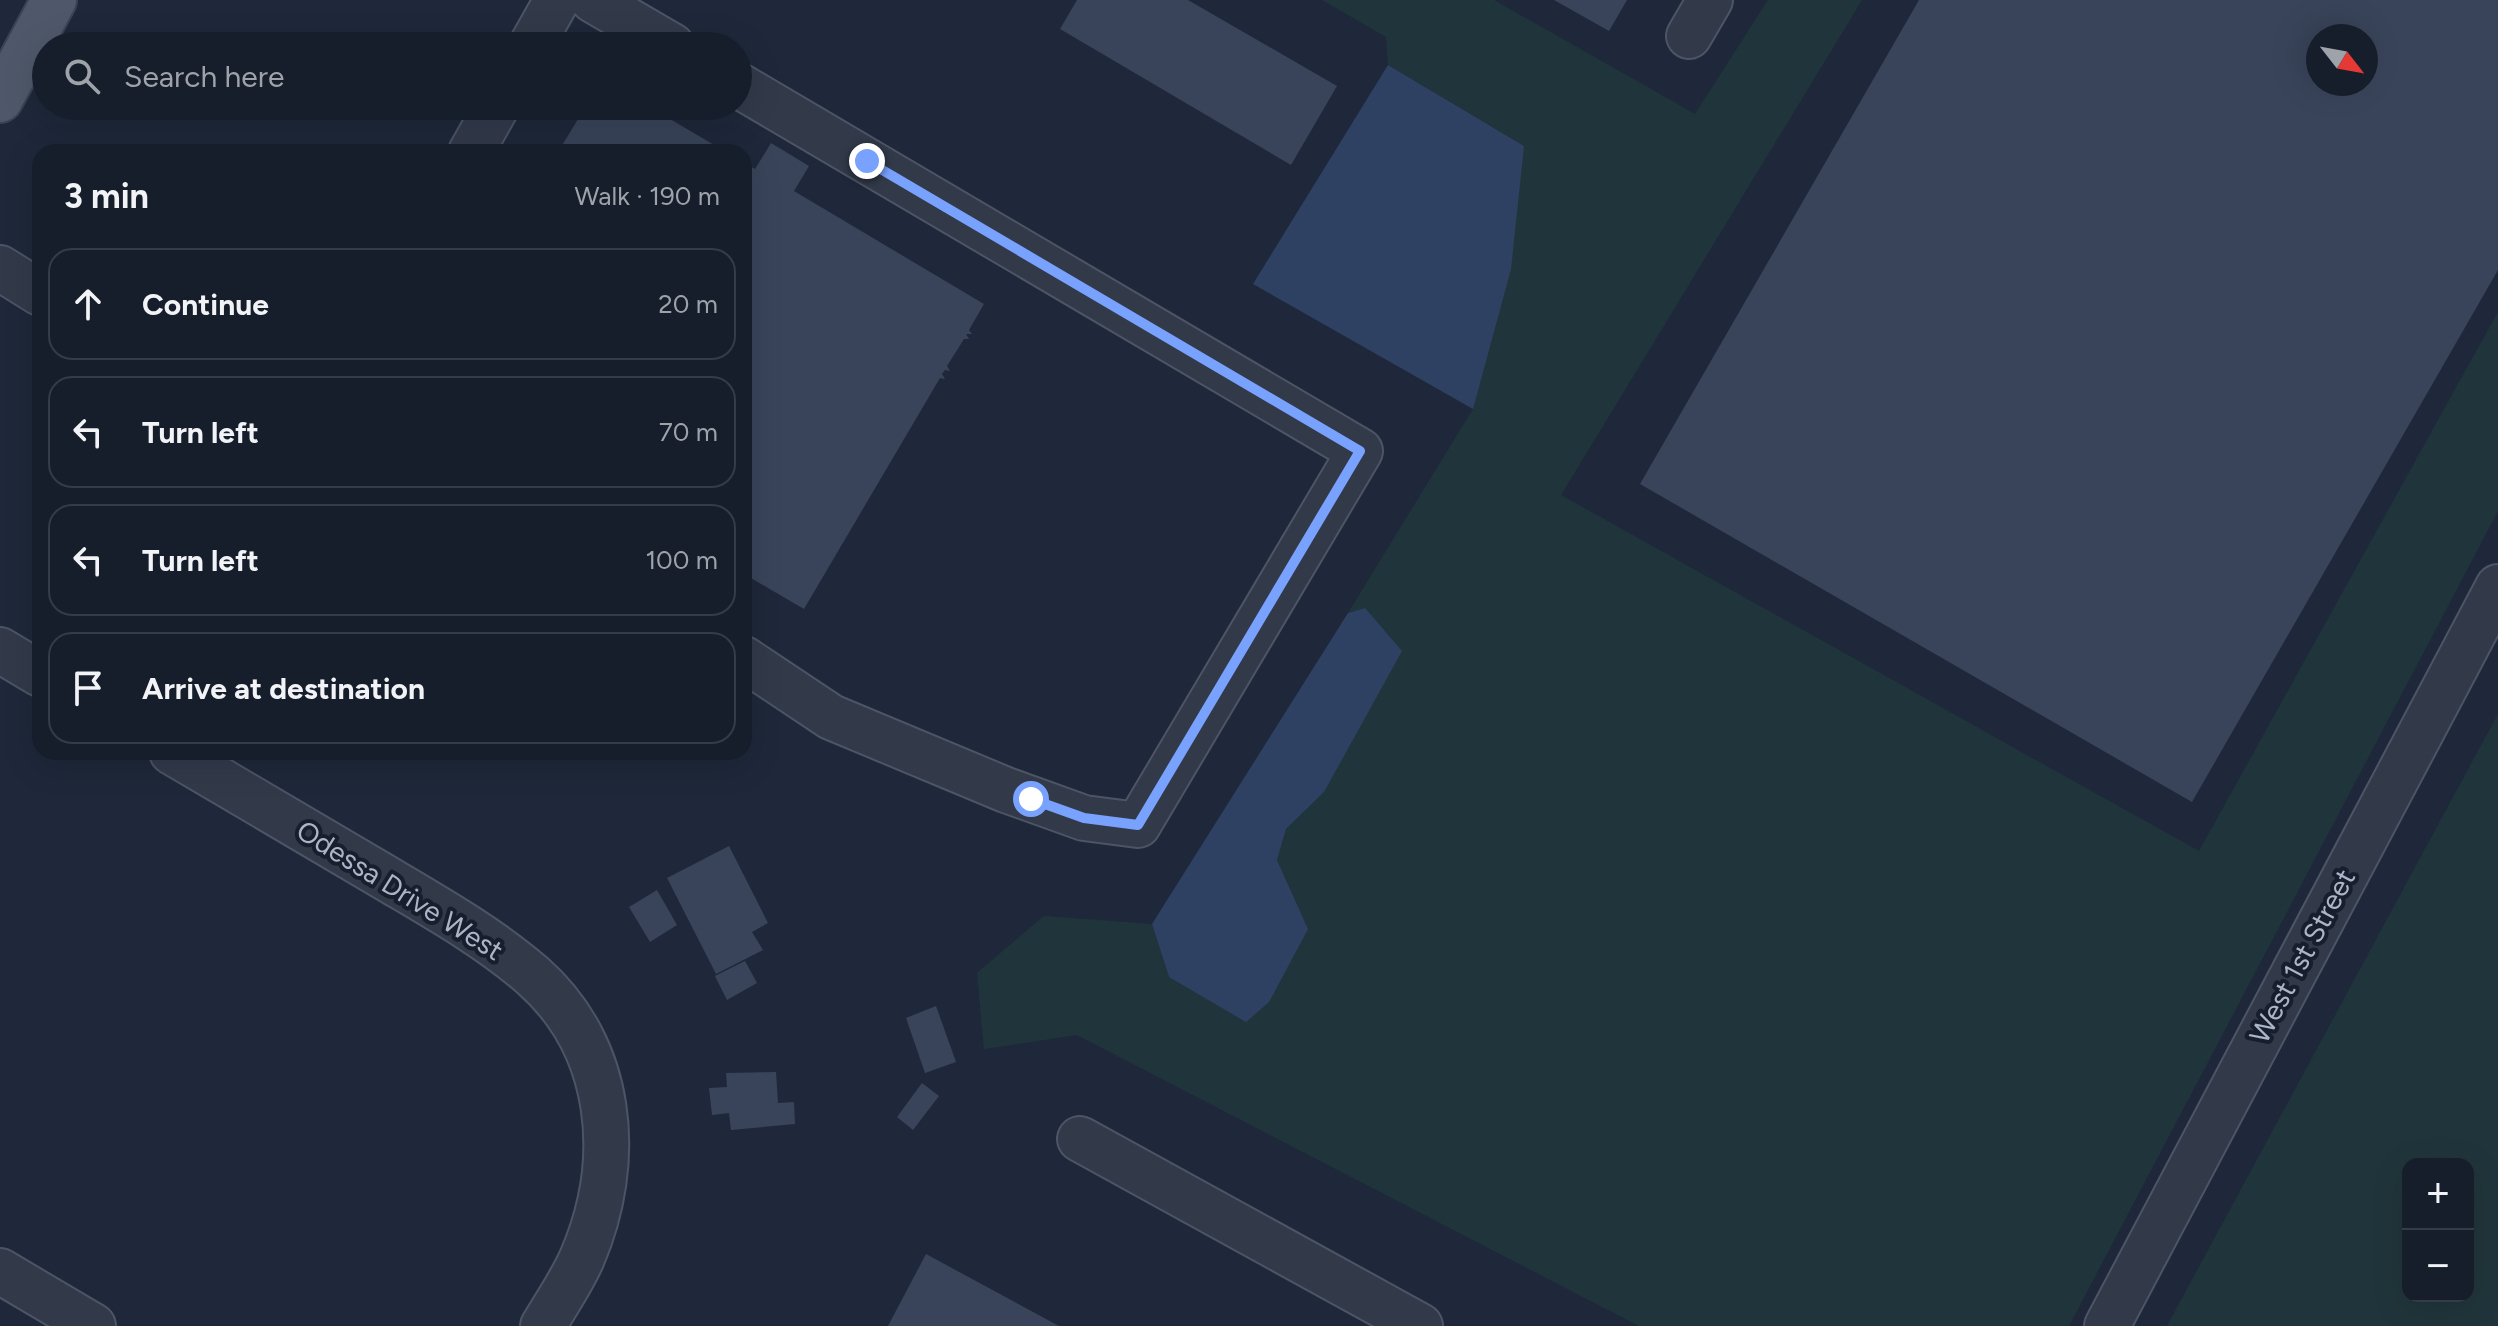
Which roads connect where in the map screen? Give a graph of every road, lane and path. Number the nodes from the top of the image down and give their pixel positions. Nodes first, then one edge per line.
1 (54, 0) edge
2 (557, 0) edge
3 (593, 0) edge
4 (37, 32) edge
5 (539, 32) edge
6 (648, 32) edge
7 (32, 41) edge
8 (752, 93) edge
9 (0, 100) edge
10 (489, 120) edge
11 (476, 144) edge
12 (0, 268) edge
13 (32, 288) edge
14 (2498, 587) edge
15 (0, 650) edge
16 (752, 664) edge
17 (32, 669) edge
18 (186, 760) edge
19 (1080, 1139) dead end
20 (0, 1271) edge
21 (1365, 1313) edge
22 (93, 1326) edge
23 (543, 1326) edge
24 (1420, 1326) edge
25 (2107, 1326) edge

1 - 4 main road
2 - 5 street
3 - 6 street
7 - 9 main road
8 - 16 street
10 - 11 street
12 - 13 street
14 - 25 street, West 1st Street
15 - 17 street
18 - 23 street, Odessa Drive West
19 - 21 street
20 - 22 street
21 - 24 street

